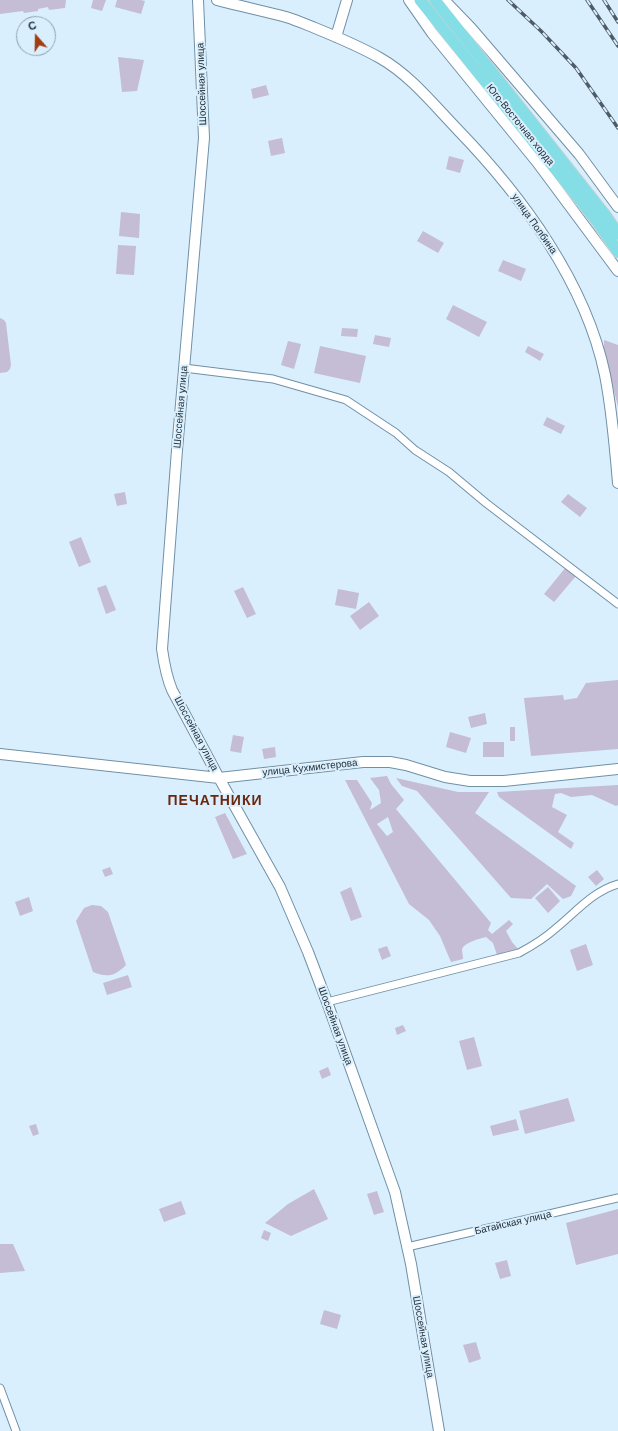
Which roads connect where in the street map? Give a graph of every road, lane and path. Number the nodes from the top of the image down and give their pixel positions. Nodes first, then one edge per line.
1 (198, 0) edge
2 (216, 0) edge
3 (347, 0) edge
4 (409, 0) edge
5 (420, 0) edge
6 (435, 0) edge
7 (444, 0) edge
8 (336, 37) junction
9 (618, 207) edge
10 (618, 234) edge
11 (618, 252) edge
12 (618, 270) edge
13 (184, 368) junction
14 (618, 483) edge
15 (618, 604) edge
16 (0, 754) edge
17 (618, 769) edge
18 (219, 778) junction
19 (618, 884) edge
20 (327, 1002) junction
21 (618, 1198) edge
22 (407, 1247) junction
23 (0, 1388) edge
24 (16, 1431) edge
25 (439, 1431) edge

1 - 13 main road, Шоссейная улица
2 - 8 main road
3 - 8 main road
4 - 12 main road
5 - 11 main road, Юго-Восточная хорда
6 - 10 main road, Юго-Восточная хорда
7 - 9 main road
8 - 14 main road, улица Полбина
13 - 15 street
13 - 18 main road, Шоссейная улица
16 - 18 main road, улица Кухмистерова
17 - 18 main road, улица Кухмистерова
18 - 20 main road, Шоссейная улица
19 - 20 street
20 - 22 main road, Шоссейная улица
21 - 22 street, Батайская улица
22 - 25 main road, Шоссейная улица
23 - 24 street

